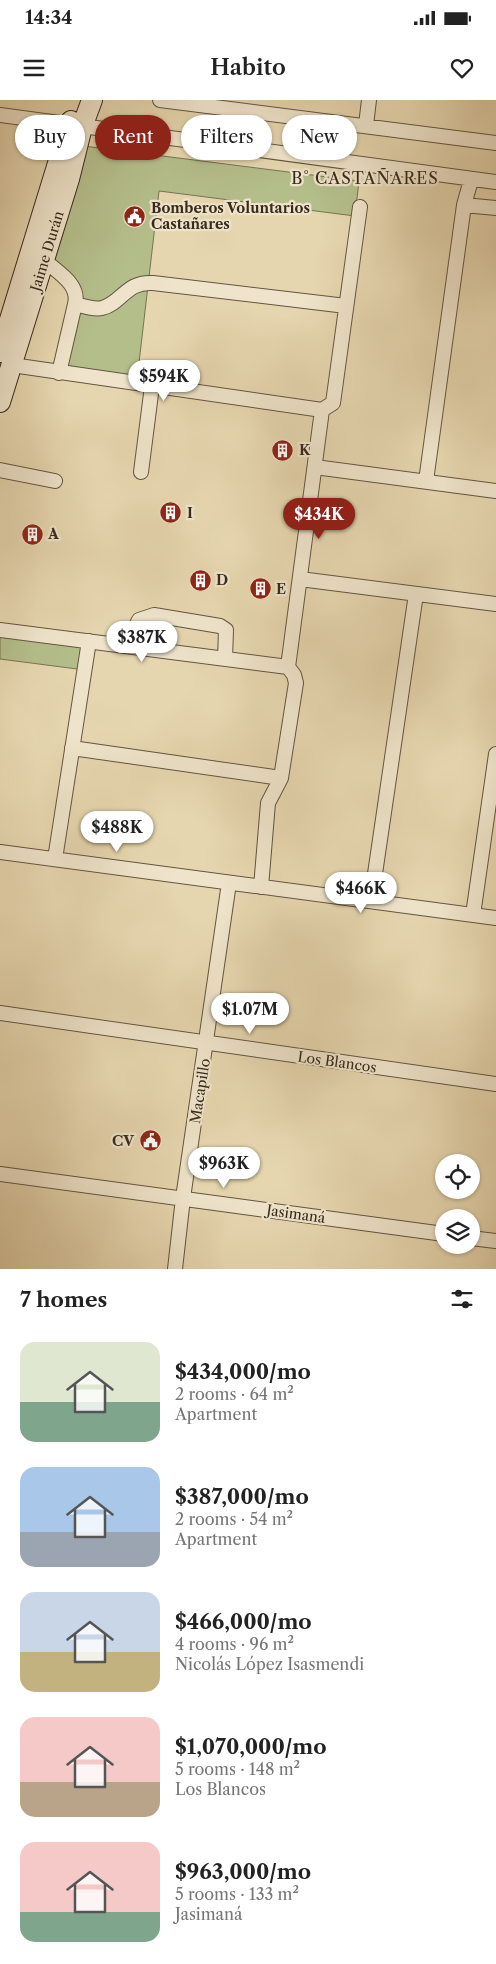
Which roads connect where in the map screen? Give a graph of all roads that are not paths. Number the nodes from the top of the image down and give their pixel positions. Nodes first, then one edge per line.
1 (78, 100) edge
2 (92, 100) edge
3 (160, 100) edge
4 (369, 100) edge
5 (0, 115) edge
6 (77, 115) edge
7 (83, 115) edge
8 (15, 117) edge
9 (366, 125) junction
10 (85, 127) edge
11 (496, 144) edge
12 (65, 160) edge
13 (72, 160) edge
14 (471, 180) junction
15 (496, 182) edge
16 (464, 205) junction
17 (360, 207) dead end
18 (496, 208) edge
19 (44, 260) junction
20 (75, 304) junction
21 (346, 306) junction
22 (7, 345) edge
23 (59, 373) junction
24 (152, 386) junction
25 (0, 402) edge
26 (322, 410) junction
27 (315, 467) junction
28 (0, 470) edge
29 (142, 472) dead end
30 (55, 481) dead end
31 (426, 481) junction
32 (496, 491) edge
33 (300, 579) junction
34 (416, 594) junction
35 (496, 604) edge
36 (0, 630) edge
37 (89, 641) junction
38 (126, 646) junction
39 (225, 659) junction
40 (288, 667) junction
41 (72, 748) junction
42 (496, 754) edge
43 (281, 778) junction
44 (493, 802) edge
45 (0, 852) edge
46 (55, 859) junction
47 (229, 883) junction
48 (261, 887) junction
49 (371, 901) junction
50 (473, 915) junction
51 (496, 918) edge
52 (0, 1013) edge
53 (207, 1044) junction
54 (496, 1084) edge
55 (0, 1174) edge
56 (183, 1198) junction
57 (435, 1233) edge
58 (480, 1239) edge
59 (496, 1241) edge
60 (175, 1269) edge

1 - 6 street, Jaime Durán
2 - 7 street, Jaime Durán
3 - 9 street
4 - 9 street
5 - 8 street
9 - 11 street
10 - 14 street
12 - 22 street, Jaime Durán
13 - 19 street, Jaime Durán
14 - 15 street
14 - 16 street
16 - 18 street
16 - 31 street
17 - 21 street
19 - 20 street
19 - 22 street, Jaime Durán
20 - 21 street
20 - 23 street
21 - 26 street
22 - 23 street
22 - 25 street, Jaime Durán
23 - 24 street
24 - 26 street
24 - 29 street
26 - 27 street
27 - 31 street
27 - 33 street
28 - 30 street
31 - 32 street
33 - 34 street
33 - 40 street
34 - 35 street
34 - 49 street
36 - 37 street
37 - 38 street
37 - 41 street
38 - 39 street
38 - 39 street
39 - 40 street
40 - 43 street
41 - 43 street
41 - 46 street
42 - 44 street
43 - 48 street
44 - 50 street
45 - 46 street
46 - 47 street
47 - 48 street
47 - 53 street, Macapillo
48 - 49 street
49 - 50 street
50 - 51 street
52 - 53 street, Los Blancos
53 - 54 street, Los Blancos
53 - 56 street, Macapillo
55 - 56 street, Jasimaná
56 - 57 street, Jasimaná
56 - 60 street, Macapillo
58 - 59 street

